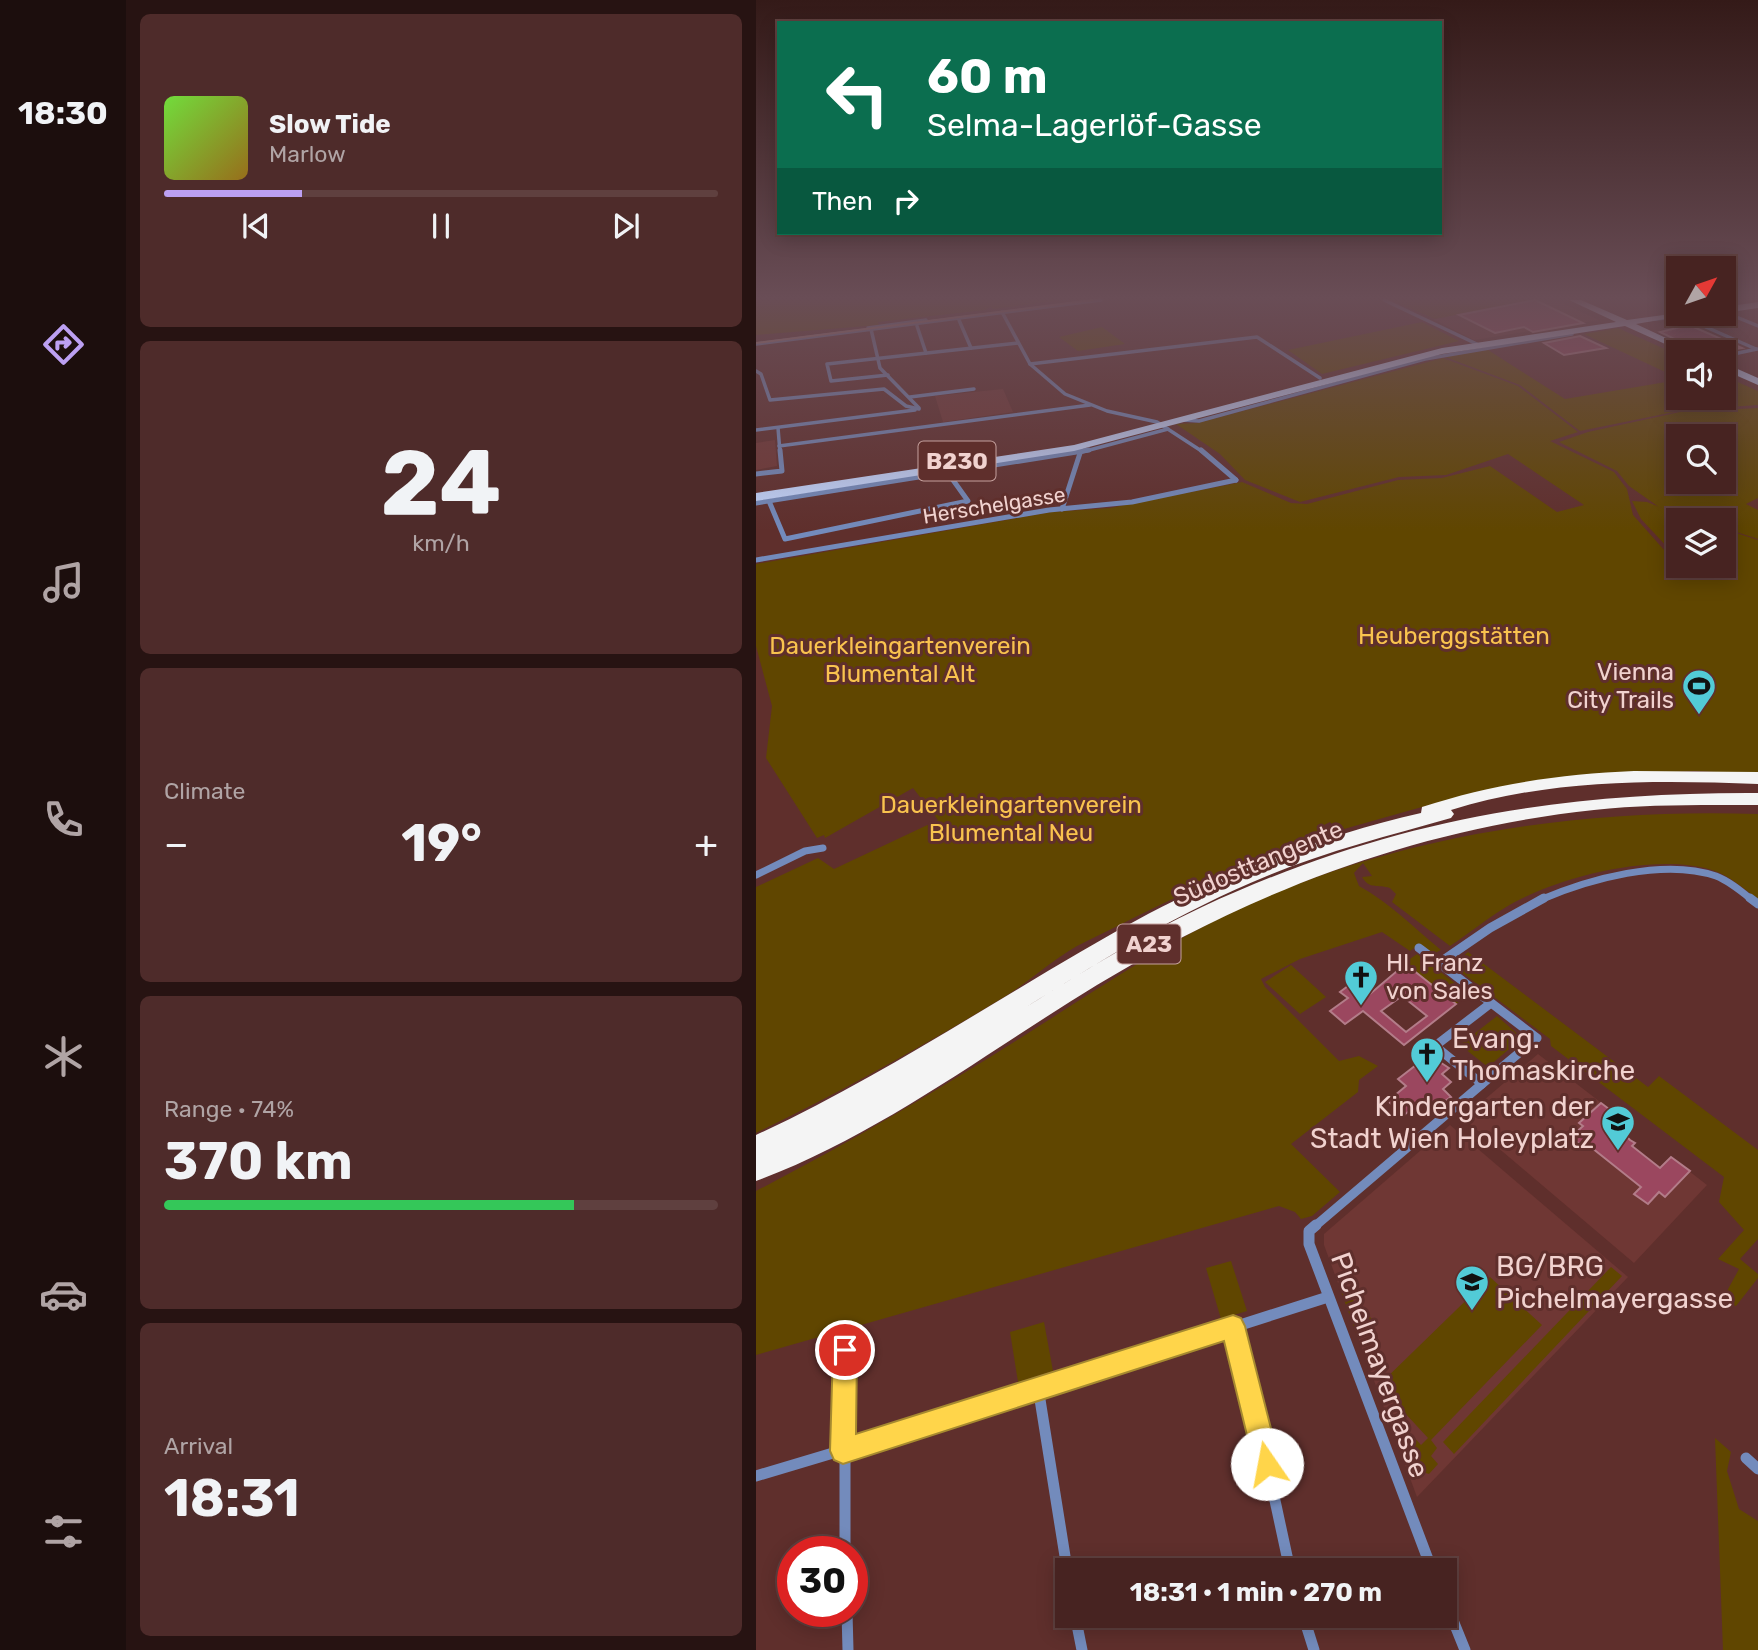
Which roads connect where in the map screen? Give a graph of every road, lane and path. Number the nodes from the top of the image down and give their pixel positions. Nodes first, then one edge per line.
1 (760, 377) edge
2 (830, 377) edge
3 (869, 377) edge
4 (890, 377) edge
5 (1045, 377) edge
6 (1324, 377) edge
7 (1344, 377) edge
8 (1320, 378) joint
9 (974, 388) dead end
10 (910, 397) junction
11 (1090, 405) junction
12 (919, 409) junction
13 (1163, 425) junction
14 (778, 428) junction
15 (756, 430) edge
16 (779, 446) junction
17 (1080, 449) junction
18 (948, 473) junction
19 (756, 474) edge
20 (756, 491) edge
21 (756, 497) edge
22 (769, 501) junction
23 (756, 503) edge
24 (1062, 509) junction
25 (756, 560) edge
26 (1758, 778) edge
27 (1758, 788) edge
28 (1758, 799) edge
29 (1758, 810) edge
30 (1378, 829) junction
31 (823, 848) dead end
32 (1361, 849) junction
33 (756, 875) edge
34 (1758, 904) edge
35 (1419, 948) dead end
36 (1439, 963) junction
37 (1490, 1003) junction
38 (1482, 1084) junction
39 (756, 1147) edge
40 (756, 1170) edge
41 (1328, 1297) junction
42 (1233, 1326) junction
43 (845, 1350) dead end
44 (1038, 1387) junction
45 (843, 1451) junction
46 (1746, 1458) dead end
47 (1758, 1469) edge
48 (756, 1476) edge
49 (845, 1536) edge
50 (1065, 1558) edge
51 (1287, 1558) edge
52 (1427, 1558) edge
53 (847, 1627) edge
54 (1078, 1628) edge
55 (1307, 1628) edge
56 (1456, 1628) edge
57 (848, 1650) edge
58 (1082, 1650) edge
59 (1314, 1650) edge
60 (1465, 1650) edge

1 - 12 street
2 - 3 street
4 - 10 street
5 - 11 street
6 - 8 main road, B230
7 - 13 main road, B230
8 - 13 main road, B230
9 - 10 street
10 - 12 street
11 - 13 street
11 - 16 street
12 - 14 street
13 - 17 main road, B230
13 - 20 main road, B230
13 - 24 street, Herschelgasse
14 - 15 street
14 - 16 street
16 - 19 street
17 - 18 street
17 - 21 main road, B230
17 - 24 street
18 - 22 street
18 - 22 street
22 - 23 street
24 - 25 street, Herschelgasse
26 - 30 highway
27 - 30 highway, Südosttangente / A23
28 - 32 highway, Südosttangente / A23
29 - 32 highway
30 - 39 highway, Südosttangente / A23
31 - 33 street
32 - 40 highway, Südosttangente / A23
34 - 36 street
35 - 36 street
36 - 37 street
37 - 38 street
37 - 38 street
38 - 41 street, Pichelmayergasse
41 - 42 street
41 - 52 street, Pichelmayergasse
42 - 44 street
42 - 51 street
43 - 45 street
44 - 45 street
44 - 50 street
45 - 48 street
45 - 49 street
46 - 47 street
53 - 57 street
54 - 58 street
55 - 59 street
56 - 60 street

